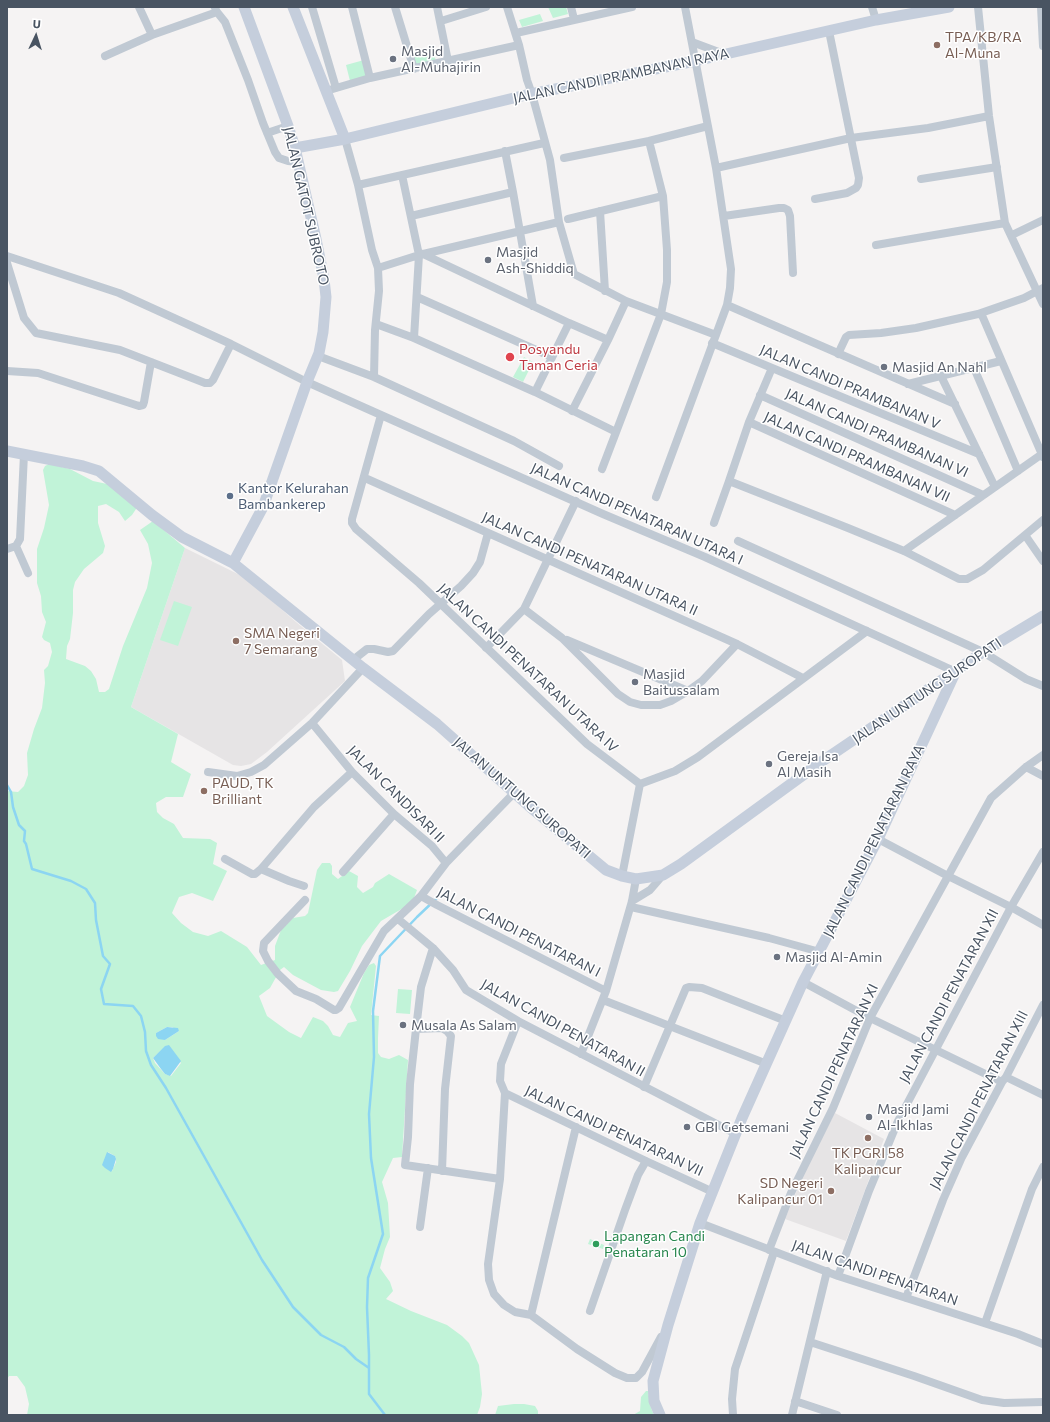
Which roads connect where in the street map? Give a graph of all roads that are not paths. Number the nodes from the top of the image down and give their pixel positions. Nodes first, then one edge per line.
1 (139, 7) edge
2 (244, 7) edge
3 (293, 7) edge
4 (312, 7) edge
5 (352, 7) edge
6 (395, 7) edge
7 (437, 7) edge
8 (486, 7) edge
9 (507, 7) edge
10 (571, 7) edge
11 (632, 7) edge
12 (685, 7) edge
13 (872, 7) edge
14 (949, 7) edge
15 (978, 7) edge
16 (1041, 7) edge
17 (216, 9) edge
18 (612, 9) edge
19 (574, 20) junction
20 (876, 20) junction
21 (441, 21) junction
22 (829, 31) junction
23 (516, 33) junction
24 (152, 36) junction
25 (692, 42) junction
26 (519, 45) junction
27 (1043, 46) edge
28 (724, 54) junction
29 (105, 56) dead end
30 (448, 61) junction
31 (695, 61) junction
32 (330, 68) junction
33 (414, 69) junction
34 (319, 72) junction
35 (370, 78) junction
36 (331, 90) junction
37 (532, 94) junction
38 (989, 116) junction
39 (288, 126) junction
40 (708, 126) junction
41 (267, 133) junction
42 (851, 138) junction
43 (345, 139) junction
44 (649, 141) junction
45 (544, 142) junction
46 (295, 148) junction
47 (505, 151) junction
48 (564, 158) dead end
49 (298, 162) junction
50 (997, 167) junction
51 (716, 168) junction
52 (402, 175) junction
53 (921, 179) dead end
54 (358, 185) junction
55 (513, 192) junction
56 (663, 196) junction
57 (815, 199) dead end
58 (600, 211) junction
59 (411, 216) junction
60 (724, 216) junction
61 (568, 219) dead end
62 (1043, 220) edge
63 (559, 222) junction
64 (1005, 223) junction
65 (520, 231) junction
66 (1012, 235) junction
67 (876, 245) dead end
68 (421, 255) junction
69 (7, 256) edge
70 (7, 263) edge
71 (378, 268) junction
72 (793, 273) dead end
73 (1040, 289) edge
74 (605, 291) junction
75 (416, 297) junction
76 (626, 301) junction
77 (1043, 304) edge
78 (727, 305) junction
79 (533, 306) junction
80 (981, 313) junction
81 (661, 314) junction
82 (569, 323) junction
83 (376, 324) junction
84 (716, 335) junction
85 (414, 338) junction
86 (608, 340) junction
87 (712, 343) junction
88 (231, 344) junction
89 (838, 354) junction
90 (318, 356) junction
91 (552, 357) junction
92 (1001, 361) junction
93 (151, 362) junction
94 (772, 368) junction
95 (974, 368) junction
96 (7, 371) edge
97 (941, 376) junction
98 (374, 377) junction
99 (307, 382) junction
100 (908, 384) junction
101 (535, 392) junction
102 (760, 395) junction
103 (955, 404) junction
104 (572, 411) junction
105 (381, 415) junction
106 (749, 422) junction
107 (616, 432) junction
108 (7, 451) edge
109 (24, 454) junction
110 (979, 454) junction
111 (1042, 456) edge
112 (559, 466) dead end
113 (602, 470) dead end
114 (1018, 471) junction
115 (730, 477) junction
116 (365, 478) junction
117 (994, 487) junction
118 (983, 495) junction
119 (656, 497) dead end
120 (576, 501) junction
121 (955, 515) junction
122 (1043, 520) edge
123 (714, 523) dead end
124 (488, 533) junction
125 (1025, 535) junction
126 (738, 541) dead end
127 (16, 546) junction
128 (7, 548) edge
129 (904, 551) junction
130 (548, 560) junction
131 (1043, 560) edge
132 (234, 563) junction
133 (28, 573) dead end
134 (440, 604) junction
135 (524, 609) junction
136 (1043, 616) edge
137 (867, 632) junction
138 (562, 638) junction
139 (738, 644) junction
140 (486, 648) junction
141 (983, 652) junction
142 (353, 660) junction
143 (363, 668) junction
144 (956, 672) junction
145 (803, 678) junction
146 (1043, 686) edge
147 (688, 691) junction
148 (312, 724) junction
149 (1043, 755) edge
150 (1026, 767) junction
151 (208, 772) dead end
152 (352, 772) junction
153 (1043, 776) edge
154 (640, 784) junction
155 (514, 793) junction
156 (394, 814) junction
157 (878, 839) junction
158 (1043, 852) edge
159 (225, 859) dead end
160 (446, 863) junction
161 (261, 869) junction
162 (343, 872) dead end
163 (663, 875) junction
164 (622, 876) junction
165 (948, 876) junction
166 (636, 879) junction
167 (304, 886) dead end
168 (421, 896) junction
169 (305, 900) dead end
170 (632, 904) junction
171 (1011, 907) junction
172 (401, 921) junction
173 (1043, 924) edge
174 (433, 948) junction
175 (820, 952) junction
176 (803, 982) junction
177 (606, 991) junction
178 (603, 1000) junction
179 (1043, 1005) edge
180 (870, 1018) junction
181 (786, 1021) junction
182 (518, 1022) junction
183 (670, 1026) junction
184 (416, 1029) junction
185 (936, 1051) junction
186 (581, 1054) junction
187 (767, 1064) junction
188 (1004, 1080) junction
189 (644, 1087) junction
190 (505, 1093) junction
191 (1043, 1095) edge
192 (576, 1128) junction
193 (736, 1134) junction
194 (646, 1161) junction
195 (1043, 1167) edge
196 (428, 1168) junction
197 (442, 1171) junction
198 (500, 1179) junction
199 (713, 1192) junction
200 (700, 1223) junction
201 (420, 1227) dead end
202 (772, 1251) junction
203 (827, 1271) junction
204 (838, 1276) junction
205 (906, 1298) junction
206 (590, 1311) dead end
207 (531, 1316) junction
208 (985, 1323) junction
209 (668, 1325) junction
210 (810, 1342) junction
211 (1043, 1344) edge
212 (795, 1401) junction
213 (1043, 1402) edge
214 (660, 1415) edge
215 (734, 1415) edge
216 (792, 1415) edge
217 (837, 1415) edge

1 - 24 street
2 - 39 main road, JALAN GATOT SUBROTO
3 - 34 main road
4 - 32 street
5 - 35 street
6 - 33 street
7 - 21 street
8 - 21 street
9 - 23 street
10 - 19 street
11 - 18 street
12 - 25 street
13 - 20 street
14 - 20 main road, JALAN CANDI PRAMBANAN RAYA
15 - 38 street
16 - 27 street
17 - 24 street
17 - 41 street
18 - 19 street
19 - 23 street
20 - 22 main road, JALAN CANDI PRAMBANAN RAYA
21 - 30 street
22 - 28 main road, JALAN CANDI PRAMBANAN RAYA
22 - 42 street
23 - 26 street
24 - 29 street
25 - 28 street
25 - 31 street
26 - 30 street
26 - 37 street
28 - 31 main road, JALAN CANDI PRAMBANAN RAYA
30 - 33 street
31 - 37 main road, JALAN CANDI PRAMBANAN RAYA
31 - 40 street
32 - 34 street
32 - 36 street
33 - 35 street
34 - 36 main road
35 - 36 street
36 - 43 main road
37 - 43 main road, JALAN CANDI PRAMBANAN RAYA
37 - 45 street
38 - 42 street
38 - 50 street
39 - 41 street
39 - 46 main road, JALAN GATOT SUBROTO
40 - 44 street
40 - 51 street
41 - 49 street
42 - 51 street
42 - 57 street
43 - 46 main road, JALAN CANDI PRAMBANAN RAYA
43 - 54 street
44 - 48 street
44 - 56 street
45 - 47 street
45 - 63 street
46 - 49 main road, JALAN GATOT SUBROTO
47 - 52 street
47 - 55 street
49 - 90 main road, JALAN GATOT SUBROTO
50 - 53 street
50 - 64 street
51 - 60 street
52 - 54 street
52 - 59 street
54 - 71 street
55 - 59 street
55 - 65 street
56 - 58 street
56 - 81 street
58 - 61 street
58 - 74 street
59 - 68 street
60 - 72 street
60 - 78 street
62 - 66 street
63 - 65 street
63 - 74 street
64 - 66 street
64 - 67 street
65 - 68 street
65 - 79 street
66 - 73 street
68 - 71 street
68 - 75 street
68 - 79 street
69 - 88 street, JALAN CANDI PENATARAN UTARA I
70 - 93 street
71 - 83 street
73 - 77 street
73 - 80 street
74 - 76 street
75 - 85 street
75 - 91 street
76 - 81 street
76 - 86 street
78 - 84 street
78 - 89 street
79 - 82 street
80 - 89 street
80 - 92 street
81 - 84 street
81 - 107 street
82 - 86 street
82 - 91 street
83 - 85 street
83 - 98 street
84 - 87 street
85 - 101 street
86 - 104 street
87 - 94 street, JALAN CANDI PRAMBANAN V
87 - 119 street
88 - 93 street
88 - 99 street, JALAN CANDI PENATARAN UTARA I
89 - 100 street
90 - 98 street
90 - 99 main road, JALAN GATOT SUBROTO
91 - 101 street
92 - 95 street
92 - 111 street
93 - 96 street
94 - 102 street
94 - 110 street, JALAN CANDI PRAMBANAN V
95 - 97 street
95 - 114 street
97 - 100 street
97 - 103 street
98 - 112 street
99 - 105 street, JALAN CANDI PENATARAN UTARA I
99 - 132 main road, JALAN GATOT SUBROTO
100 - 103 street
101 - 104 street
102 - 106 street
102 - 118 street, JALAN CANDI PRAMBANAN VI
103 - 110 street
104 - 107 street
105 - 116 street, JALAN CANDI PENATARAN UTARA IV
105 - 120 street, JALAN CANDI PENATARAN UTARA I
106 - 115 street
106 - 121 street, JALAN CANDI PRAMBANAN VII
107 - 113 street
108 - 109 main road, JALAN UNTUNG SUROPATI
109 - 127 street
109 - 132 main road, JALAN UNTUNG SUROPATI
110 - 117 street
111 - 114 street
114 - 117 street
115 - 123 street
115 - 129 street
116 - 124 street, JALAN CANDI PENATARAN UTARA II
116 - 134 street, JALAN CANDI PENATARAN UTARA IV
117 - 118 street
118 - 121 street
120 - 130 street
120 - 137 street, JALAN CANDI PENATARAN UTARA I
121 - 129 street
122 - 125 street
124 - 130 street, JALAN CANDI PENATARAN UTARA II
124 - 134 street
125 - 129 street
125 - 131 street
126 - 141 street
127 - 128 street
127 - 133 street
130 - 135 street
130 - 139 street, JALAN CANDI PENATARAN UTARA II
132 - 142 main road, JALAN UNTUNG SUROPATI
134 - 140 street, JALAN CANDI PENATARAN UTARA IV
134 - 142 street
135 - 138 street
135 - 140 street
136 - 141 main road, JALAN UNTUNG SUROPATI
137 - 144 street, JALAN CANDI PENATARAN UTARA I
137 - 145 street
138 - 147 street
138 - 147 street
139 - 145 street, JALAN CANDI PENATARAN UTARA II
139 - 147 street
140 - 154 street, JALAN CANDI PENATARAN UTARA IV
141 - 144 main road, JALAN UNTUNG SUROPATI
141 - 146 street
142 - 143 main road, JALAN UNTUNG SUROPATI
143 - 148 street
143 - 155 main road, JALAN UNTUNG SUROPATI
144 - 157 main road, JALAN CANDI PENATARAN RAYA
144 - 163 main road, JALAN UNTUNG SUROPATI
145 - 154 street
148 - 151 street
148 - 152 street, JALAN CANDISARI II
149 - 150 street, JALAN CANDI PENATARAN XI
150 - 153 street
150 - 165 street, JALAN CANDI PENATARAN XI
152 - 156 street, JALAN CANDISARI II
152 - 161 street
154 - 164 street
155 - 160 street
155 - 164 main road, JALAN UNTUNG SUROPATI
156 - 160 street, JALAN CANDISARI II
156 - 162 street
157 - 165 street, JALAN CANDI PENATARAN XII
157 - 175 main road, JALAN CANDI PENATARAN RAYA
158 - 171 street, JALAN CANDI PENATARAN XII
159 - 161 street
160 - 168 street
161 - 167 street
163 - 166 main road, JALAN UNTUNG SUROPATI
163 - 170 street
164 - 166 main road, JALAN UNTUNG SUROPATI
165 - 171 street, JALAN CANDI PENATARAN XII
165 - 180 street, JALAN CANDI PENATARAN XI
166 - 170 street
168 - 172 street
168 - 177 street, JALAN CANDI PENATARAN I
169 - 172 street
170 - 175 street
170 - 177 street
171 - 173 street
171 - 185 street, JALAN CANDI PENATARAN XII
172 - 174 street, JALAN CANDI PENATARAN II
174 - 182 street, JALAN CANDI PENATARAN II
174 - 184 street
175 - 176 main road, JALAN CANDI PENATARAN RAYA
176 - 180 street
176 - 181 main road, JALAN CANDI PENATARAN RAYA
177 - 178 street
178 - 183 street
178 - 186 street
179 - 188 street, JALAN CANDI PENATARAN XIII
180 - 185 street
180 - 202 street, JALAN CANDI PENATARAN XI
181 - 183 street
181 - 187 main road, JALAN CANDI PENATARAN RAYA
182 - 186 street, JALAN CANDI PENATARAN II
182 - 190 street
183 - 187 street
183 - 189 street
184 - 196 street
184 - 197 street
185 - 188 street
185 - 204 street, JALAN CANDI PENATARAN XII
186 - 189 street, JALAN CANDI PENATARAN II
187 - 193 main road, JALAN CANDI PENATARAN RAYA
188 - 191 street
188 - 205 street, JALAN CANDI PENATARAN XIII
189 - 193 street, JALAN CANDI PENATARAN II
190 - 192 street, JALAN CANDI PENATARAN VII
190 - 198 street
192 - 194 street, JALAN CANDI PENATARAN VII
192 - 207 street
193 - 199 main road, JALAN CANDI PENATARAN RAYA
194 - 199 street, JALAN CANDI PENATARAN VII
194 - 206 street
195 - 208 street
196 - 197 street
196 - 201 street
197 - 198 street
198 - 207 street
199 - 200 main road, JALAN CANDI PENATARAN RAYA
200 - 202 street, JALAN CANDI PENATARAN
200 - 209 main road, JALAN CANDI PENATARAN RAYA
202 - 203 street, JALAN CANDI PENATARAN
202 - 215 street, JALAN CANDI PENATARAN XI
203 - 204 street, JALAN CANDI PENATARAN
203 - 210 street
204 - 205 street, JALAN CANDI PENATARAN
205 - 208 street, JALAN CANDI PENATARAN
207 - 209 street
208 - 211 street, JALAN CANDI PENATARAN
209 - 214 main road, JALAN CANDI PENATARAN RAYA
210 - 212 street
210 - 213 street
212 - 216 street
212 - 217 street

